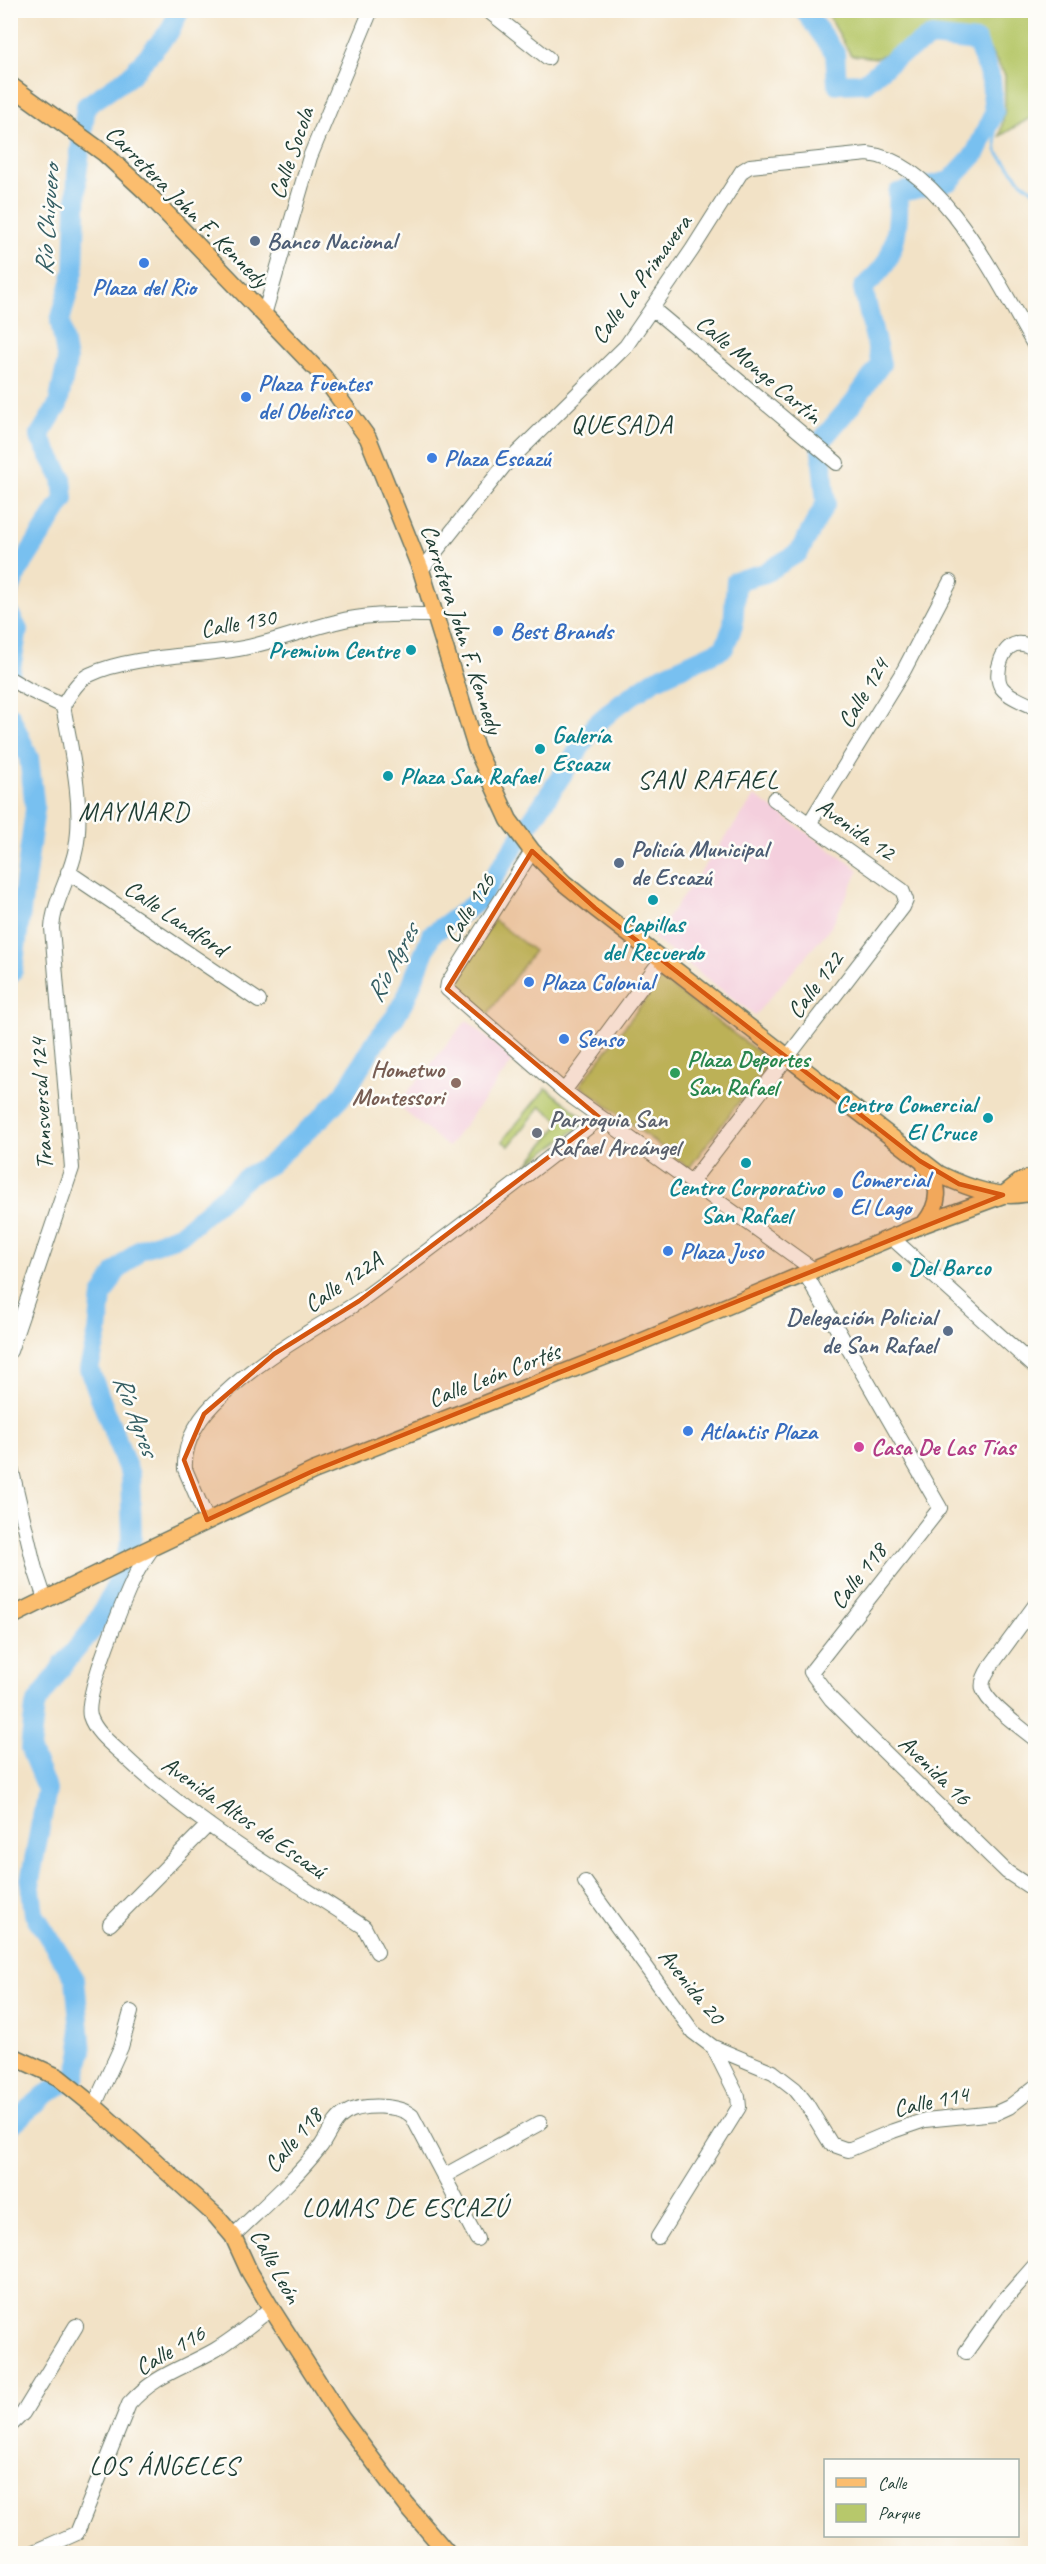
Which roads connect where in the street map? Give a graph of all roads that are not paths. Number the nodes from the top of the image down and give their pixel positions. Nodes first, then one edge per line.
1 (371, 10) edge
2 (487, 10) edge
3 (548, 58) dead end
4 (10, 85) edge
5 (653, 309) junction
6 (264, 315) junction
7 (1035, 348) edge
8 (837, 463) dead end
9 (421, 570) junction
10 (950, 582) dead end
11 (436, 615) junction
12 (1035, 650) edge
13 (10, 679) edge
14 (63, 706) junction
15 (1035, 708) edge
16 (774, 799) dead end
17 (809, 824) junction
18 (528, 846) junction
19 (68, 873) junction
20 (906, 900) joint
21 (662, 959) junction
22 (259, 1001) dead end
23 (789, 1057) junction
24 (564, 1091) junction
25 (600, 1118) junction
26 (920, 1161) junction
27 (1028, 1178) edge
28 (692, 1181) junction
29 (959, 1184) junction
30 (1035, 1191) edge
31 (1003, 1195) junction
32 (924, 1224) junction
33 (892, 1238) junction
34 (810, 1271) junction
35 (10, 1351) edge
36 (1035, 1368) edge
37 (10, 1463) edge
38 (207, 1520) junction
39 (145, 1550) junction
40 (45, 1599) junction
41 (1035, 1604) edge
42 (10, 1617) edge
43 (810, 1672) joint
44 (1035, 1740) edge
45 (208, 1825) junction
46 (585, 1881) dead end
47 (1035, 1891) edge
48 (110, 1924) dead end
49 (377, 1952) dead end
50 (132, 2012) dead end
51 (713, 2047) junction
52 (10, 2055) edge
53 (1035, 2086) edge
54 (94, 2106) junction
55 (540, 2122) dead end
56 (831, 2144) joint
57 (444, 2176) junction
58 (233, 2236) junction
59 (658, 2237) dead end
60 (477, 2239) dead end
61 (1035, 2264) edge
62 (271, 2308) junction
63 (76, 2326) dead end
64 (966, 2352) dead end
65 (10, 2426) edge
66 (30, 2553) edge
67 (448, 2553) edge

1 - 6 street, Calle Socola
2 - 3 street
4 - 6 main road, Carretera John F. Kennedy
5 - 7 street, Calle La Primavera
5 - 8 street, Calle Monge Cartín
5 - 9 street, Calle La Primavera
6 - 9 main road, Carretera John F. Kennedy
9 - 11 main road, Carretera John F. Kennedy
10 - 17 street, Calle 124
11 - 14 street, Calle 130
11 - 18 main road, Carretera John F. Kennedy
12 - 15 street
13 - 14 street
14 - 19 street, Transversal 124
16 - 17 street, Avenida 12
17 - 20 street, Avenida 12
18 - 21 main road, Carretera John F. Kennedy
18 - 24 street, Calle 126
19 - 22 street, Calle Landford
19 - 35 street, Transversal 124
20 - 23 street, Calle 122
21 - 23 main road, Carretera John F. Kennedy
21 - 24 street
23 - 26 main road, Carretera John F. Kennedy
23 - 28 street, Calle 122
24 - 25 street
25 - 28 street
25 - 38 street, Calle 122A
26 - 29 main road, Carretera John F. Kennedy
26 - 32 main road
27 - 29 main road
27 - 31 main road, Calle León Cortés
28 - 34 street
29 - 31 main road, Carretera John F. Kennedy
30 - 31 main road, Calle León Cortés
31 - 32 main road, Calle León Cortés
32 - 33 main road, Calle León Cortés
33 - 34 main road, Calle León Cortés
33 - 36 street
34 - 38 main road, Calle León Cortés
34 - 43 street, Calle 118
37 - 40 street
38 - 39 main road, Calle León Cortés
39 - 40 main road, Calle León Cortés
39 - 45 street, Avenida Altos de Escazú
40 - 42 main road, Calle León Cortés
41 - 44 street
43 - 47 street, Avenida 16
45 - 48 street
45 - 49 street, Avenida Altos de Escazú
46 - 51 street, Avenida 20
50 - 54 street
51 - 56 street, Avenida 20
51 - 59 street
52 - 54 main road, Calle León
53 - 56 street, Calle 114
54 - 58 main road, Calle León
55 - 57 street
57 - 58 street, Calle 118
57 - 60 street
58 - 62 main road, Calle León
61 - 64 street
62 - 66 street, Calle 116
62 - 67 main road, Calle León
63 - 65 street

